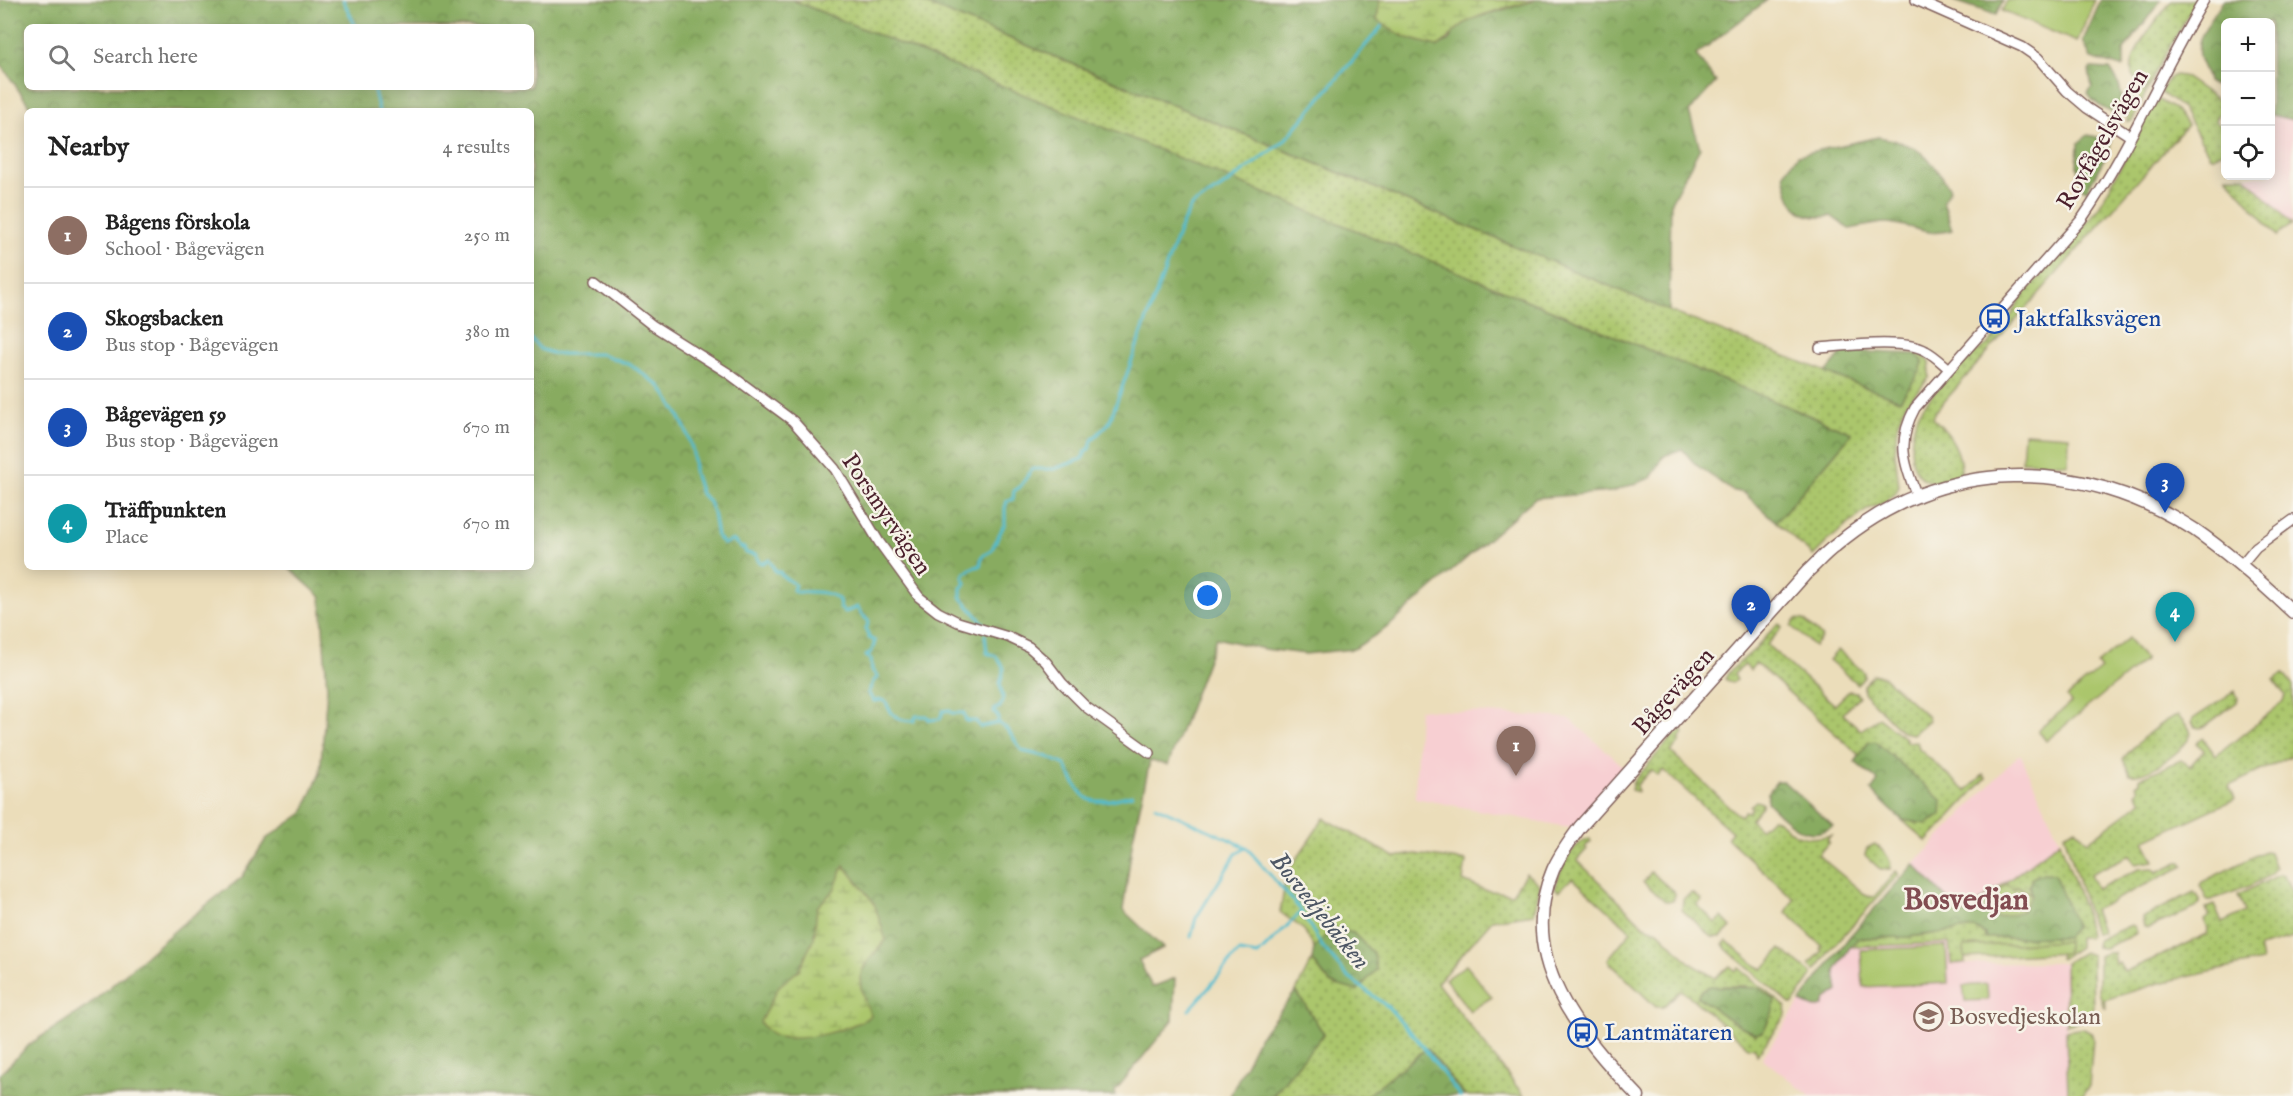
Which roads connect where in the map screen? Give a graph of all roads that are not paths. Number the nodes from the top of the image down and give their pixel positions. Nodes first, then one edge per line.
1 (1916, 0) edge
2 (2204, 0) edge
3 (2130, 136) junction
4 (596, 281) dead end
5 (1820, 348) dead end
6 (1948, 368) junction
7 (1917, 496) junction
8 (2293, 520) edge
9 (2241, 565) junction
10 (2293, 612) edge
11 (1150, 753) dead end
12 (1638, 1096) edge

1 - 3 street
2 - 3 street, Rovfågelsvägen
3 - 6 street, Rovfågelsvägen
4 - 11 street, Porsmyrvägen
5 - 6 street
6 - 7 street, Rovfågelsvägen
7 - 9 street, Bågevägen
7 - 12 street, Bågevägen
8 - 9 street
9 - 10 street, Bågevägen

